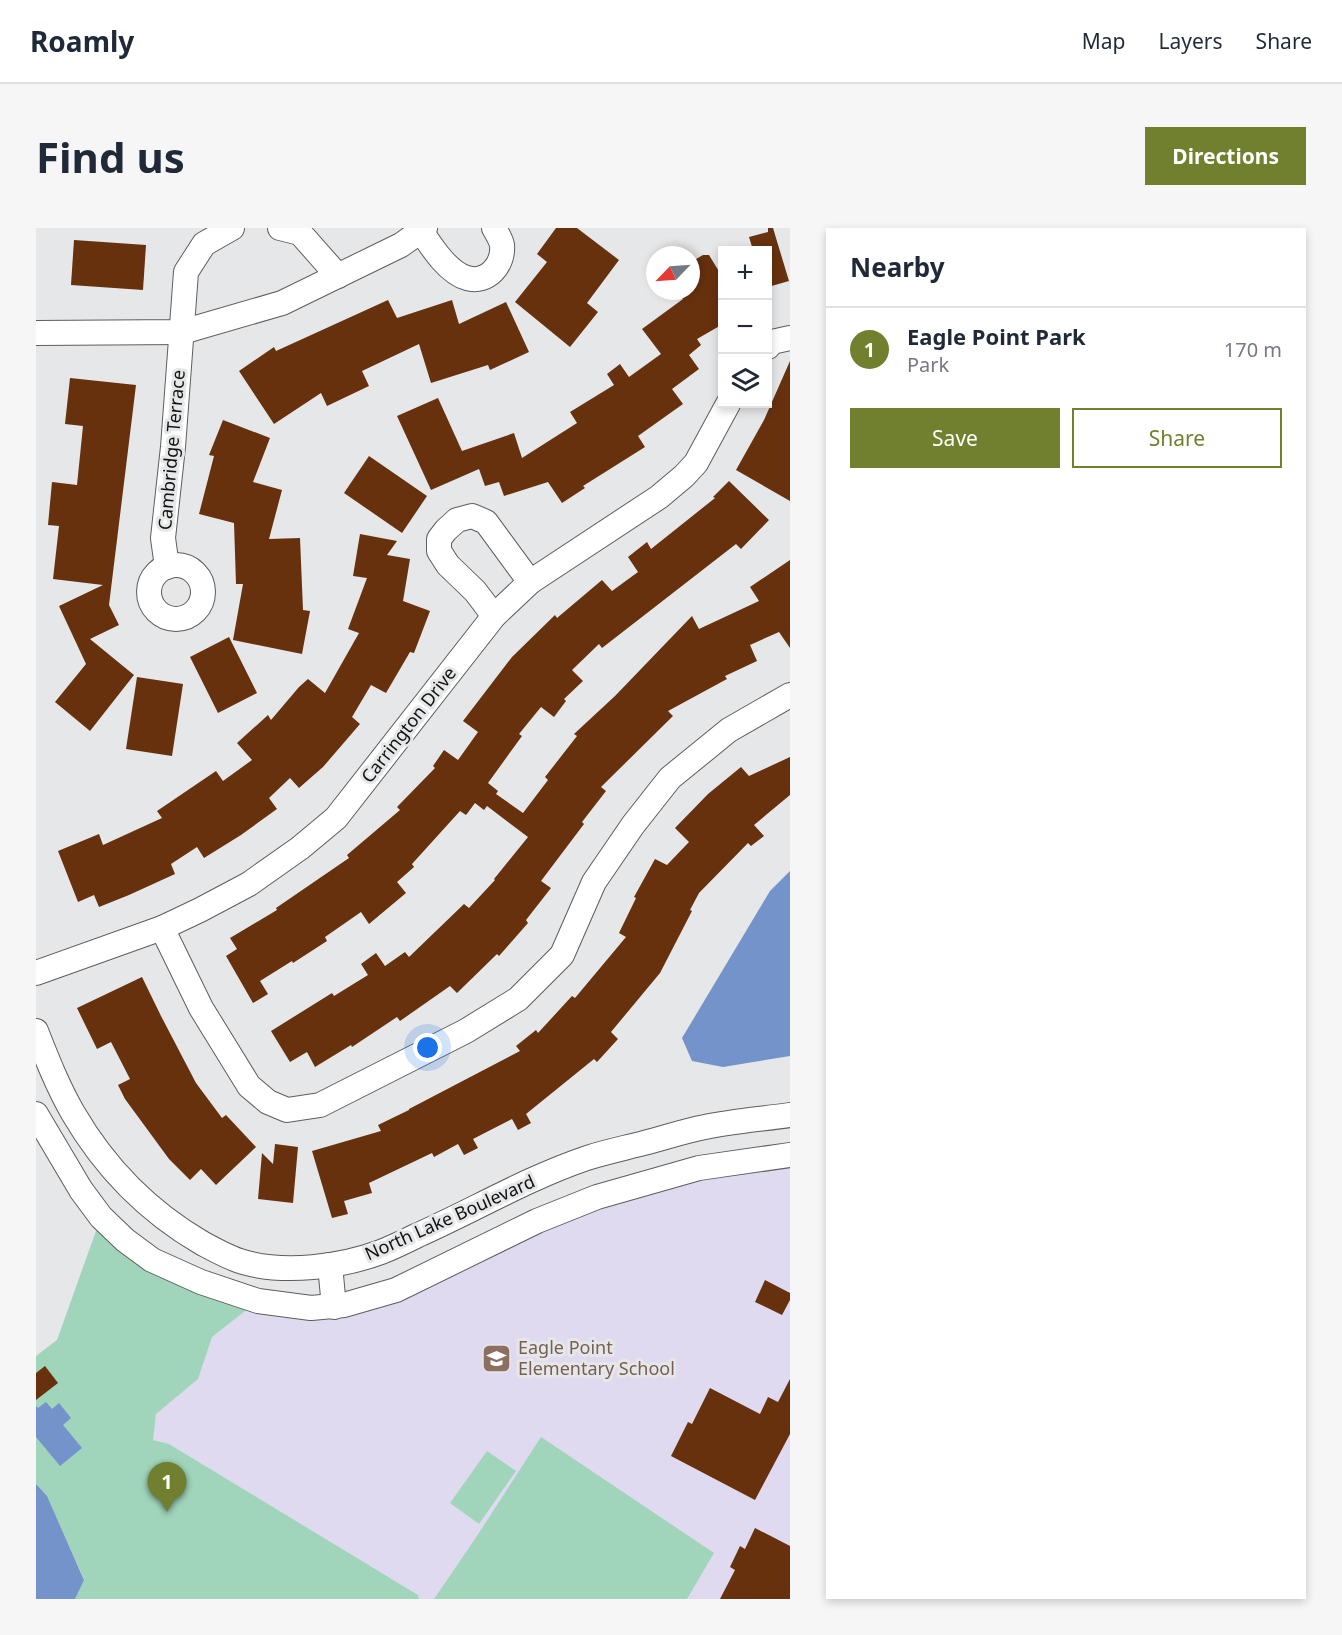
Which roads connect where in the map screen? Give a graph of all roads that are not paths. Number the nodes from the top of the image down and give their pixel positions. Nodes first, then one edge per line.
1 (232, 228) edge
2 (280, 228) edge
3 (494, 228) edge
4 (423, 230) edge
5 (338, 276) junction
6 (182, 332) junction
7 (36, 333) edge
8 (790, 338) edge
9 (772, 342) edge
10 (726, 408) edge
11 (167, 567) dead end
12 (530, 582) junction
13 (494, 616) junction
14 (790, 695) edge
15 (162, 928) junction
16 (36, 973) edge
17 (36, 1031) edge
18 (36, 1114) edge
19 (790, 1115) edge
20 (790, 1155) edge
21 (539, 1178) junction
22 (554, 1214) junction
23 (330, 1265) junction
24 (334, 1307) junction

1 - 6 street, Cambridge Terrace
2 - 5 street
3 - 4 street
4 - 5 street
5 - 6 street
6 - 7 street
6 - 11 street, Cambridge Terrace
8 - 9 street
10 - 12 street, Carrington Drive
12 - 13 street, Carrington Drive
12 - 13 street
13 - 15 street, Carrington Drive
14 - 15 street
15 - 16 street, Carrington Drive
17 - 23 street, North Lake Boulevard
18 - 24 street
19 - 21 street, North Lake Boulevard
20 - 22 street
21 - 22 street
21 - 23 street, North Lake Boulevard
22 - 24 street
23 - 24 street

